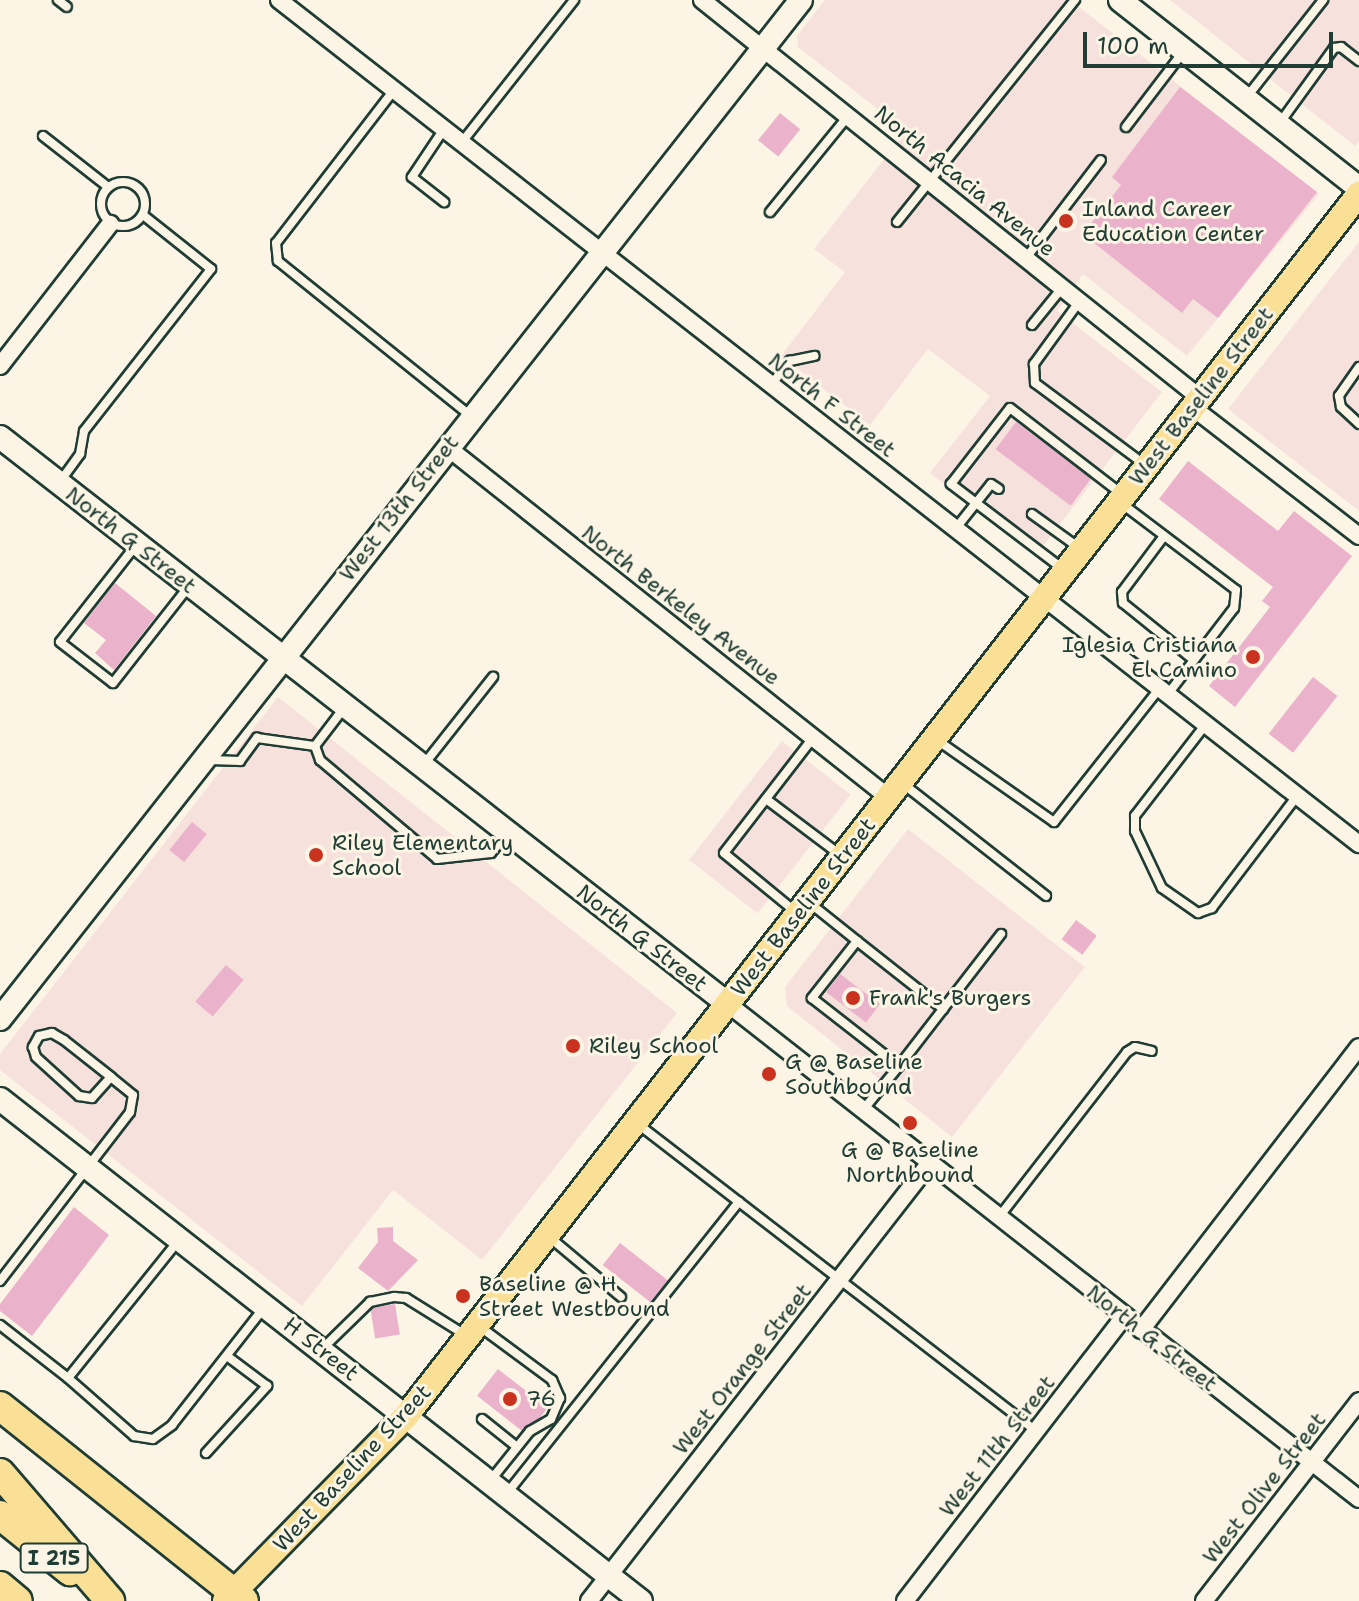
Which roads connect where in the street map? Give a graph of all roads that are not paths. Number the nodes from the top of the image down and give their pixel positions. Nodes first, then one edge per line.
1 (58, 0) edge
2 (279, 0) edge
3 (574, 0) edge
4 (702, 0) edge
5 (801, 0) edge
6 (1075, 0) edge
7 (1120, 0) edge
8 (1323, 0) edge
9 (67, 7) dead end
10 (764, 47) junction
11 (1184, 51) junction
12 (1359, 61) edge
13 (394, 90) junction
14 (1245, 99) junction
15 (849, 116) junction
16 (1278, 125) junction
17 (1126, 127) dead end
18 (444, 129) junction
19 (43, 136) dead end
20 (462, 143) junction
21 (1101, 160) dead end
22 (928, 180) junction
23 (108, 187) junction
24 (1359, 188) edge
25 (1359, 194) edge
26 (444, 202) dead end
27 (770, 212) dead end
28 (143, 215) junction
29 (897, 222) dead end
30 (110, 224) junction
31 (601, 252) junction
32 (1025, 258) junction
33 (1062, 288) junction
34 (1079, 302) junction
35 (1032, 325) dead end
36 (814, 356) dead end
37 (0, 366) edge
38 (1359, 367) edge
39 (771, 385) junction
40 (1195, 402) junction
41 (472, 416) junction
42 (1359, 424) edge
43 (0, 437) edge
44 (447, 447) junction
45 (1146, 466) junction
46 (59, 484) junction
47 (999, 489) dead end
48 (1121, 499) junction
49 (976, 502) junction
50 (1032, 514) dead end
51 (955, 529) junction
52 (1356, 529) edge
53 (1164, 536) junction
54 (137, 544) junction
55 (1081, 550) junction
56 (1065, 571) junction
57 (189, 586) junction
58 (1044, 598) junction
59 (281, 657) junction
60 (1194, 660) junction
61 (493, 677) dead end
62 (1164, 691) junction
63 (345, 707) junction
64 (1206, 724) junction
65 (813, 738) junction
66 (935, 738) junction
67 (315, 746) junction
68 (201, 760) junction
69 (422, 767) junction
70 (894, 790) junction
71 (1297, 796) junction
72 (766, 799) junction
73 (507, 833) junction
74 (1359, 844) edge
75 (841, 855) junction
76 (1046, 896) dead end
77 (802, 908) junction
78 (1001, 934) dead end
79 (857, 941) junction
80 (728, 1004) junction
81 (943, 1009) junction
82 (0, 1019) edge
83 (1359, 1047) edge
84 (1152, 1051) dead end
85 (899, 1066) junction
86 (111, 1077) junction
87 (0, 1099) edge
88 (863, 1110) junction
89 (635, 1122) junction
90 (929, 1164) junction
91 (89, 1168) junction
92 (739, 1202) junction
93 (998, 1218) junction
94 (547, 1235) junction
95 (179, 1239) junction
96 (840, 1280) junction
97 (0, 1281) edge
98 (621, 1297) dead end
99 (265, 1306) junction
100 (1124, 1317) junction
101 (0, 1325) edge
102 (1141, 1330) junction
103 (472, 1331) junction
104 (322, 1350) junction
105 (227, 1356) junction
106 (68, 1378) junction
107 (1359, 1401) edge
108 (0, 1406) edge
109 (406, 1416) junction
110 (482, 1419) dead end
111 (1036, 1431) junction
112 (516, 1446) junction
113 (206, 1453) dead end
114 (1312, 1462) junction
115 (0, 1473) edge
116 (498, 1488) junction
117 (1359, 1499) edge
118 (0, 1515) edge
119 (608, 1576) junction
120 (0, 1586) edge
121 (234, 1598) edge
122 (18, 1601) edge
123 (109, 1601) edge
124 (589, 1601) edge
125 (641, 1601) edge
126 (905, 1601) edge
127 (1204, 1601) edge

1 - 9 lane
2 - 13 street, North F Street
3 - 20 lane
4 - 10 street, North Acacia Avenue
5 - 10 street, West 13th Street
6 - 22 lane
7 - 11 street
8 - 14 lane
10 - 15 street, North Acacia Avenue
10 - 31 street, West 13th Street
11 - 14 street
11 - 17 lane
12 - 16 lane
13 - 18 street, North F Street
13 - 41 lane
14 - 16 street
15 - 22 street, North Acacia Avenue
15 - 27 lane
16 - 24 street
18 - 20 street, North F Street
18 - 26 lane
19 - 23 lane
20 - 31 street, North F Street
21 - 32 lane
22 - 29 lane
22 - 32 street, North Acacia Avenue
23 - 28 lane
23 - 30 lane
25 - 40 main road, West Baseline Street
28 - 30 lane
28 - 46 lane
30 - 37 street
31 - 39 street, North F Street
31 - 41 street, West 13th Street
32 - 33 street, North Acacia Avenue
33 - 34 street, North Acacia Avenue
33 - 35 lane
34 - 40 street, North Acacia Avenue
34 - 45 lane
36 - 39 lane
38 - 42 lane
39 - 51 street, North F Street
40 - 45 main road, West Baseline Street
40 - 52 street, North Acacia Avenue
41 - 44 street, West 13th Street
43 - 46 street, North G Street
44 - 59 street, West 13th Street
44 - 65 street, North Berkeley Avenue
45 - 48 main road, West Baseline Street
46 - 54 street, North G Street
47 - 49 lane
48 - 49 lane
48 - 53 lane
48 - 55 main road, West Baseline Street
49 - 51 lane
49 - 56 lane
50 - 55 lane
51 - 58 street, North F Street
53 - 60 lane
53 - 60 lane
54 - 57 street, North G Street
54 - 57 lane
55 - 56 main road, West Baseline Street
56 - 58 main road, West Baseline Street
57 - 59 street, North G Street
58 - 62 street, North F Street
58 - 66 main road, West Baseline Street
59 - 63 street, North G Street
59 - 68 street, West 13th Street
60 - 62 lane
61 - 69 lane
62 - 64 street, North F Street
62 - 66 lane
63 - 67 lane
63 - 69 street, North G Street
64 - 71 street, North F Street
64 - 71 lane
65 - 70 street, North Berkeley Avenue
65 - 72 lane
66 - 70 main road, West Baseline Street
67 - 68 lane
67 - 73 lane
68 - 82 street, West 13th Street
69 - 73 street, North G Street
70 - 75 main road, West Baseline Street
70 - 76 lane
71 - 74 street, North F Street
72 - 75 lane
72 - 77 lane
73 - 80 street, North G Street
75 - 77 main road, West Baseline Street
77 - 79 lane
77 - 80 main road, West Baseline Street
78 - 81 lane
79 - 81 lane
79 - 85 lane
80 - 88 street, North G Street
80 - 89 main road, West Baseline Street
81 - 85 lane
83 - 102 street
84 - 93 lane
85 - 88 lane
86 - 86 lane
86 - 91 lane
87 - 91 street, H Street
88 - 90 street, North G Street
89 - 92 lane
89 - 94 main road, West Baseline Street
90 - 93 street, North G Street
90 - 96 street, West Orange Street
91 - 95 street, H Street
91 - 97 lane
92 - 96 lane
92 - 116 lane
93 - 100 street, North G Street
94 - 98 lane
94 - 103 main road, West Baseline Street
95 - 99 street, H Street
95 - 106 lane
96 - 111 lane
96 - 119 street, West Orange Street
99 - 104 street, H Street
99 - 105 lane
100 - 102 street, North G Street
100 - 111 street, West 11th Street
101 - 106 lane
102 - 114 street, North G Street
103 - 104 lane
103 - 109 main road, West Baseline Street
103 - 112 lane
104 - 109 street, H Street
105 - 106 lane
105 - 113 lane
107 - 114 street, West Olive Street
108 - 121 highway
109 - 116 street, H Street
109 - 121 main road, West Baseline Street
110 - 112 lane
111 - 126 street, West 11th Street
112 - 116 lane
114 - 117 street, North G Street
114 - 127 street, West Olive Street
115 - 123 highway
116 - 119 street, H Street
118 - 123 highway, I 215
119 - 124 street, West Orange Street
119 - 125 street, H Street
120 - 122 highway, I 215

